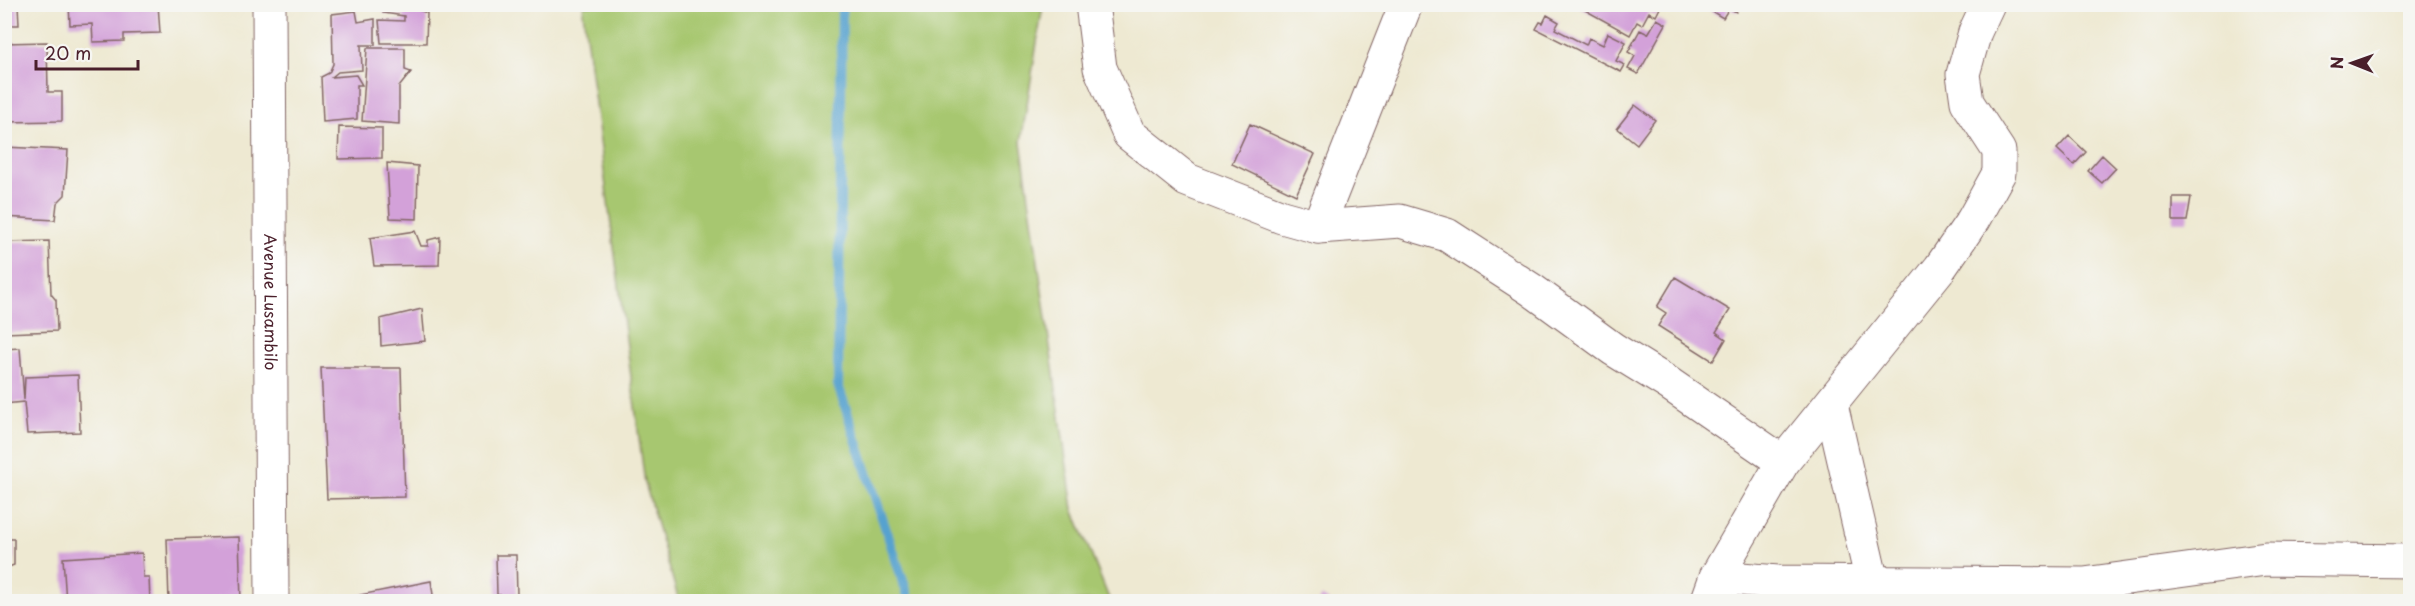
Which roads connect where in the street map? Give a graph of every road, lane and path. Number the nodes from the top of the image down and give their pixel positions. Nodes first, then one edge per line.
1 (269, 4) edge
2 (1092, 4) edge
3 (1406, 4) edge
4 (1988, 4) edge
5 (1318, 227) junction
6 (1831, 404) junction
7 (1783, 462) junction
8 (2410, 561) edge
9 (1872, 582) junction
10 (1712, 589) edge
11 (272, 602) edge

1 - 11 street, Avenue Lusambilo
2 - 5 street
3 - 5 street
4 - 6 street
5 - 7 street
6 - 7 street
6 - 9 street
7 - 10 street
8 - 9 street
9 - 10 street

